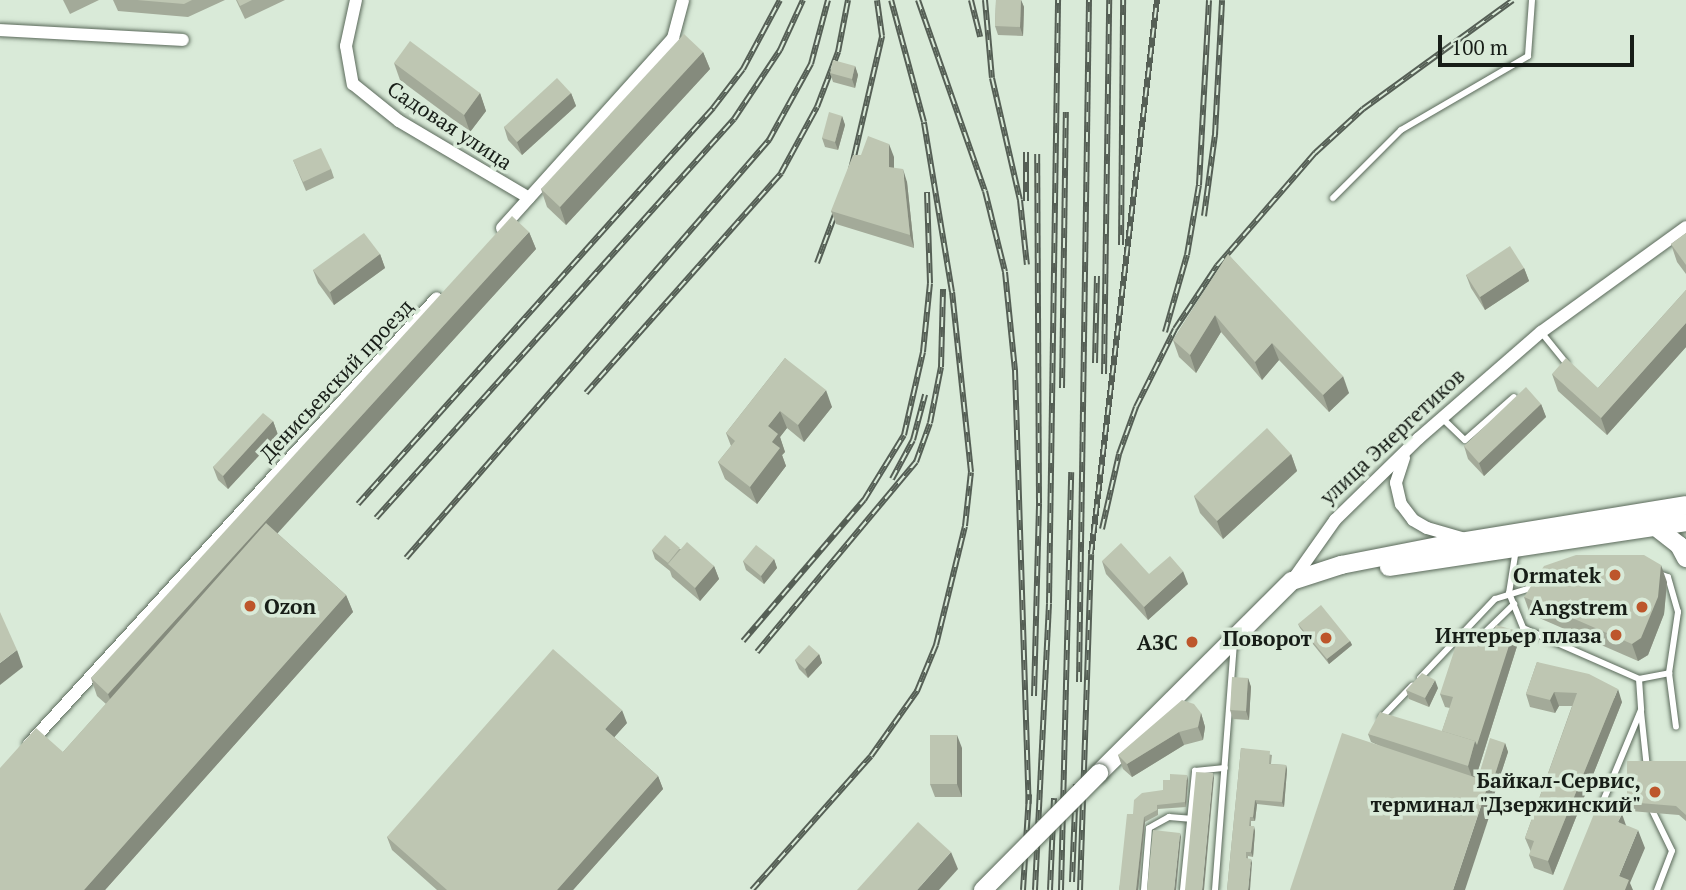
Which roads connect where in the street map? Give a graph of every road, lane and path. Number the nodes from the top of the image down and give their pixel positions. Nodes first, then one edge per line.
1 (356, 0) edge
2 (683, 0) edge
3 (1532, 0) edge
4 (0, 30) edge
5 (183, 40) dead end
6 (529, 198) junction
7 (1333, 198) dead end
8 (1686, 227) edge
9 (491, 239) edge
10 (444, 291) edge
11 (1541, 332) junction
12 (1566, 363) edge
13 (1514, 397) edge
14 (1442, 418) junction
15 (1419, 438) junction
16 (1686, 503) edge
17 (1656, 520) junction
18 (1686, 522) edge
19 (1476, 540) junction
20 (1517, 542) junction
21 (1686, 558) edge
22 (1649, 571) edge
23 (1292, 581) junction
24 (1545, 582) edge
25 (1509, 593) junction
26 (1514, 604) junction
27 (1235, 637) junction
28 (1472, 645) edge
29 (1669, 673) junction
30 (1639, 679) junction
31 (1641, 710) junction
32 (1375, 725) edge
33 (1676, 727) dead end
34 (19, 754) edge
35 (1225, 768) junction
36 (1647, 768) edge
37 (1653, 813) edge
38 (1190, 819) junction
39 (1593, 826) edge
40 (983, 890) edge
41 (1144, 890) edge
42 (1183, 890) edge
43 (1216, 890) edge
44 (1657, 890) edge

1 - 6 street, Садовая улица
2 - 6 street
3 - 7 lane
4 - 5 street
6 - 9 street
8 - 11 street, улица Энергетиков
10 - 34 street, Денисьевский проезд
11 - 12 lane
11 - 14 street, улица Энергетиков
13 - 14 lane
14 - 15 street, улица Энергетиков
15 - 19 street
15 - 23 street, улица Энергетиков
16 - 17 main road
17 - 18 main road
17 - 20 main road
17 - 21 main road
19 - 20 main road
19 - 23 main road
20 - 23 main road
20 - 25 lane
22 - 29 lane
23 - 27 main road, улица Энергетиков
24 - 25 lane
25 - 26 lane
25 - 32 lane
26 - 28 lane
26 - 30 lane
27 - 35 lane
27 - 40 main road, улица Энергетиков, bridge
29 - 30 lane
29 - 33 lane
30 - 31 lane
31 - 36 lane
31 - 39 lane
35 - 38 lane
35 - 43 lane
37 - 44 lane
38 - 41 lane
38 - 42 lane

